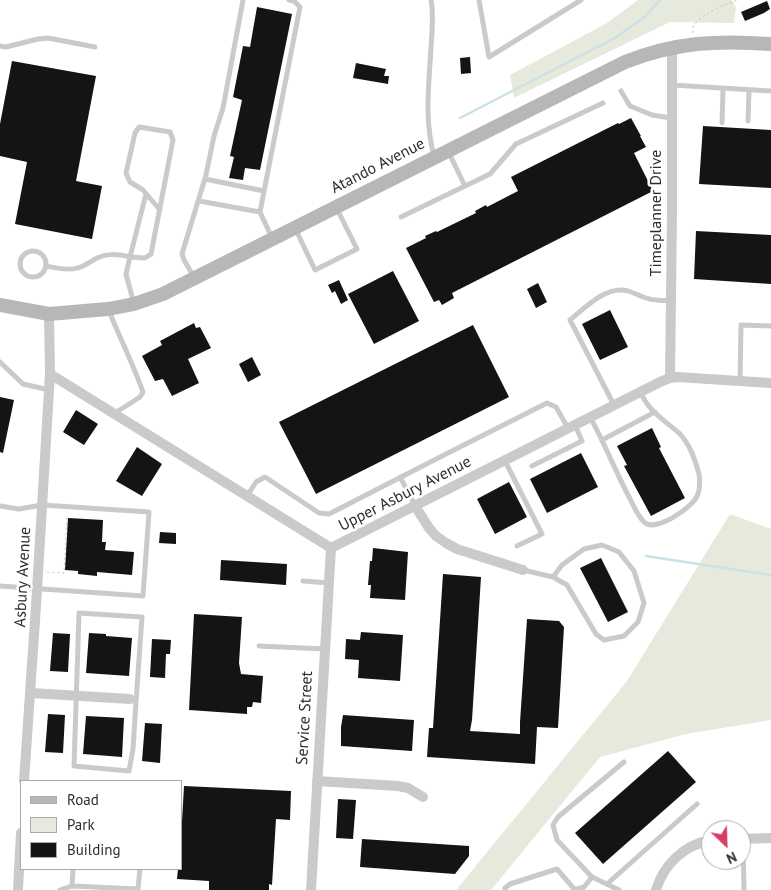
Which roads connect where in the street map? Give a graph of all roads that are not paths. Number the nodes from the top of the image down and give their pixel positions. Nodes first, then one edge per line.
1 (243, 0) edge
2 (288, 0) edge
3 (433, 0) edge
4 (479, 0) edge
5 (581, 0) edge
6 (771, 44) edge
7 (0, 46) edge
8 (95, 47) dead end
9 (672, 48) junction
10 (671, 85) junction
11 (723, 88) junction
12 (749, 90) junction
13 (621, 91) dead end
14 (771, 92) edge
15 (603, 103) dead end
16 (671, 118) junction
17 (748, 120) dead end
18 (722, 122) dead end
19 (448, 150) junction
20 (435, 157) junction
21 (205, 178) junction
22 (465, 186) junction
23 (264, 190) junction
24 (146, 194) junction
25 (199, 201) junction
26 (336, 207) junction
27 (160, 210) junction
28 (260, 212) junction
29 (401, 217) dead end
30 (295, 228) junction
31 (273, 239) junction
32 (130, 257) junction
33 (46, 266) junction
34 (195, 278) junction
35 (670, 300) junction
36 (134, 304) junction
37 (0, 305) edge
38 (108, 309) junction
39 (49, 314) junction
40 (771, 326) edge
41 (0, 362) edge
42 (50, 374) junction
43 (670, 378) junction
44 (740, 381) junction
45 (771, 383) edge
46 (48, 390) junction
47 (640, 392) junction
48 (614, 405) junction
49 (655, 412) junction
50 (114, 414) junction
51 (590, 417) junction
52 (571, 427) junction
53 (602, 440) junction
54 (505, 460) junction
55 (532, 466) dead end
56 (400, 478) junction
57 (247, 496) junction
58 (42, 505) junction
59 (0, 506) edge
60 (415, 506) junction
61 (517, 546) dead end
62 (331, 548) junction
63 (523, 570) joint
64 (553, 577) junction
65 (303, 581) dead end
66 (329, 583) junction
67 (0, 586) edge
68 (37, 589) junction
69 (259, 646) dead end
70 (325, 649) junction
71 (30, 693) junction
72 (76, 696) junction
73 (133, 701) junction
74 (624, 762) dead end
75 (24, 780) edge
76 (317, 781) junction
77 (423, 797) dead end
78 (697, 804) dead end
79 (771, 838) edge
80 (751, 839) edge
81 (701, 843) edge
82 (20, 853) edge
83 (73, 870) edge
84 (140, 870) edge
85 (743, 870) edge
86 (592, 877) junction
87 (607, 884) junction
88 (72, 886) junction
89 (18, 890) edge
90 (60, 890) edge
91 (310, 890) edge
92 (505, 890) edge
93 (575, 890) edge
94 (619, 890) edge
95 (656, 890) edge
96 (744, 890) edge

1 - 21 lane
2 - 23 lane
3 - 20 lane
4 - 5 lane
6 - 9 main road, Atando Avenue
7 - 8 lane
9 - 10 street, Timeplanner Drive
9 - 19 main road, Atando Avenue
10 - 11 lane
10 - 16 street, Timeplanner Drive
11 - 12 lane
11 - 18 lane
12 - 14 lane
12 - 17 lane
13 - 16 lane
15 - 22 lane
16 - 35 street, Timeplanner Drive
19 - 20 main road, Atando Avenue
19 - 22 lane
20 - 26 main road, Atando Avenue
21 - 23 lane
21 - 25 lane
22 - 29 lane
23 - 28 lane
24 - 27 lane
24 - 27 lane
24 - 32 lane
25 - 28 lane
25 - 34 lane
26 - 30 main road, Atando Avenue
26 - 30 lane
27 - 32 lane
28 - 31 lane
30 - 31 main road, Atando Avenue
31 - 34 main road, Atando Avenue
32 - 33 lane
32 - 36 lane
33 - 33 lane
34 - 36 main road, Atando Avenue
35 - 43 street, Timeplanner Drive
35 - 48 lane
36 - 38 main road, Atando Avenue
37 - 39 main road, Atando Avenue
38 - 39 main road, Atando Avenue
38 - 50 lane
39 - 42 street
40 - 44 lane
41 - 46 lane
42 - 46 street, Asbury Avenue
42 - 50 street, Upper Asbury Avenue
43 - 44 street, Upper Asbury Avenue
43 - 47 street, Upper Asbury Avenue
44 - 45 street, Upper Asbury Avenue
46 - 58 street, Asbury Avenue
47 - 48 street, Upper Asbury Avenue
47 - 49 lane
48 - 51 street, Upper Asbury Avenue
49 - 53 lane
49 - 53 lane
50 - 57 street, Upper Asbury Avenue
51 - 52 street, Upper Asbury Avenue
51 - 53 lane
52 - 54 street, Upper Asbury Avenue
52 - 55 lane
52 - 56 lane
54 - 60 street, Upper Asbury Avenue
54 - 61 lane
56 - 57 lane
56 - 60 lane
57 - 62 street, Upper Asbury Avenue
58 - 59 lane
58 - 68 street, Asbury Avenue
58 - 68 lane
60 - 62 street, Upper Asbury Avenue
60 - 63 street
62 - 66 street, Service Street
63 - 64 lane
64 - 64 lane
65 - 66 lane
66 - 70 street, Service Street
67 - 68 lane
68 - 71 street, Asbury Avenue
69 - 70 lane
70 - 76 street, Service Street
71 - 72 street
71 - 75 street, Asbury Avenue
72 - 73 street
72 - 73 lane
72 - 73 lane
74 - 86 lane
76 - 77 street
76 - 91 street, Service Street
78 - 87 lane
79 - 80 street
81 - 95 street
82 - 89 street
83 - 88 lane
84 - 88 lane
85 - 96 lane
86 - 87 lane
86 - 93 lane
87 - 94 lane
88 - 90 lane
92 - 93 lane

